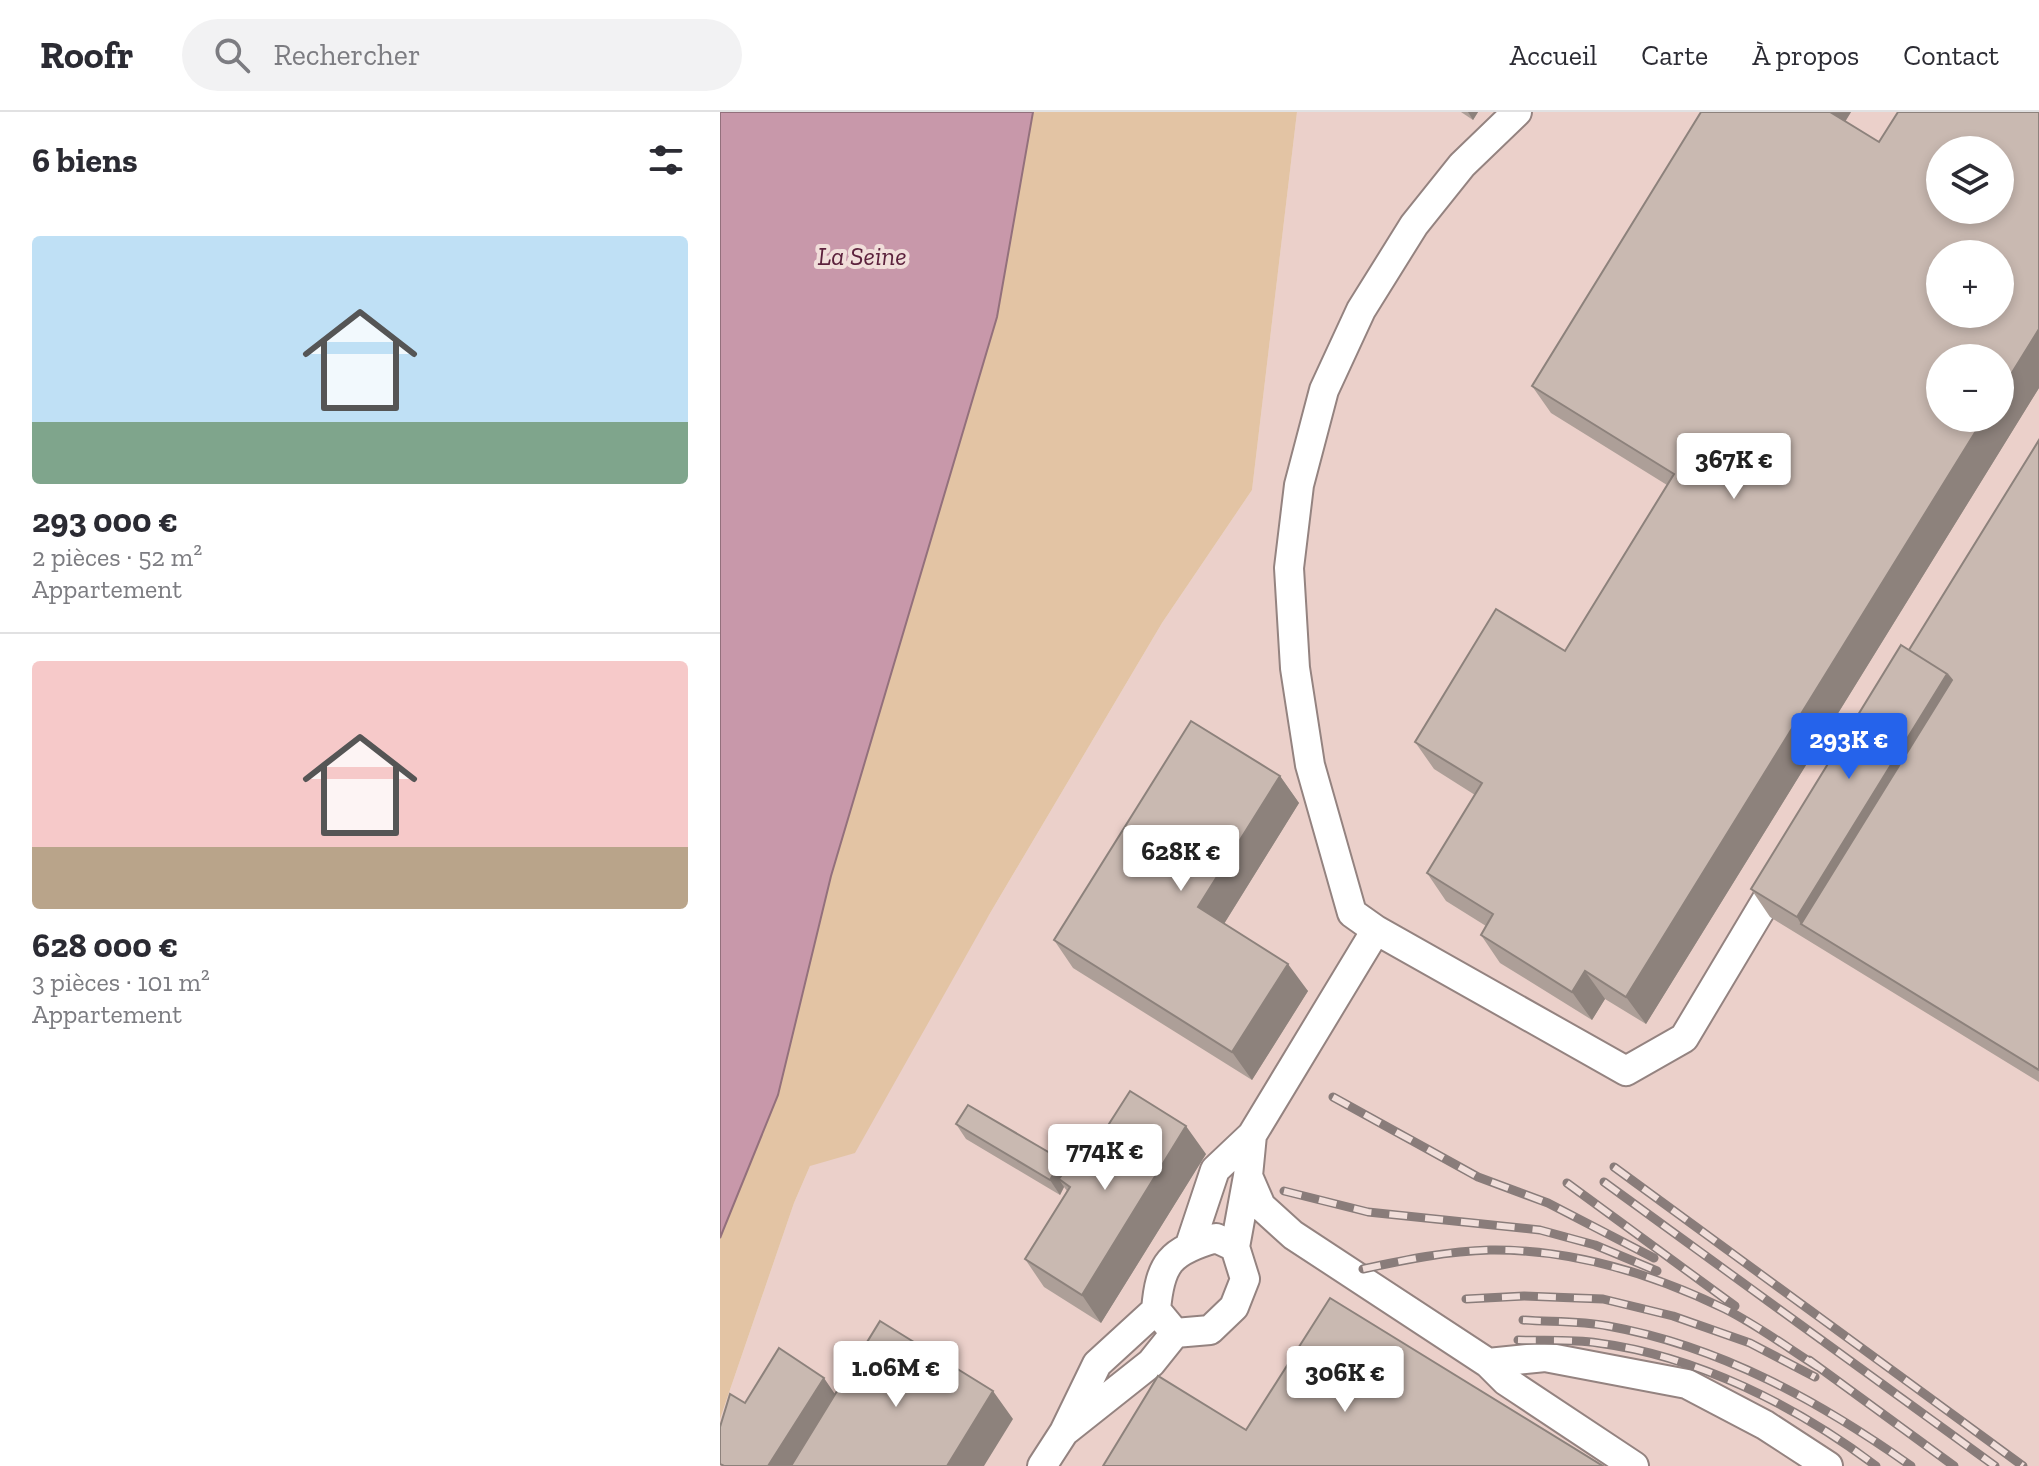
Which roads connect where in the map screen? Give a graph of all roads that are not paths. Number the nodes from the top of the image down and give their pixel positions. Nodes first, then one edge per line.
1 (1517, 112) edge
2 (1799, 847) edge
3 (1376, 930) junction
4 (1252, 1135) junction
5 (1248, 1176) junction
6 (1190, 1245) junction
7 (1235, 1247) junction
8 (1156, 1310) junction
9 (1175, 1333) junction
10 (1488, 1363) junction
11 (1064, 1432) junction
12 (1042, 1466) edge
13 (1634, 1466) edge
14 (1828, 1466) edge

1 - 3 lane
2 - 3 lane
3 - 4 lane
4 - 5 lane
4 - 6 lane
5 - 7 lane
5 - 10 lane
6 - 7 lane
6 - 8 lane
7 - 9 lane
8 - 9 lane
8 - 11 lane
9 - 11 lane
10 - 13 lane
10 - 14 lane
11 - 12 lane

